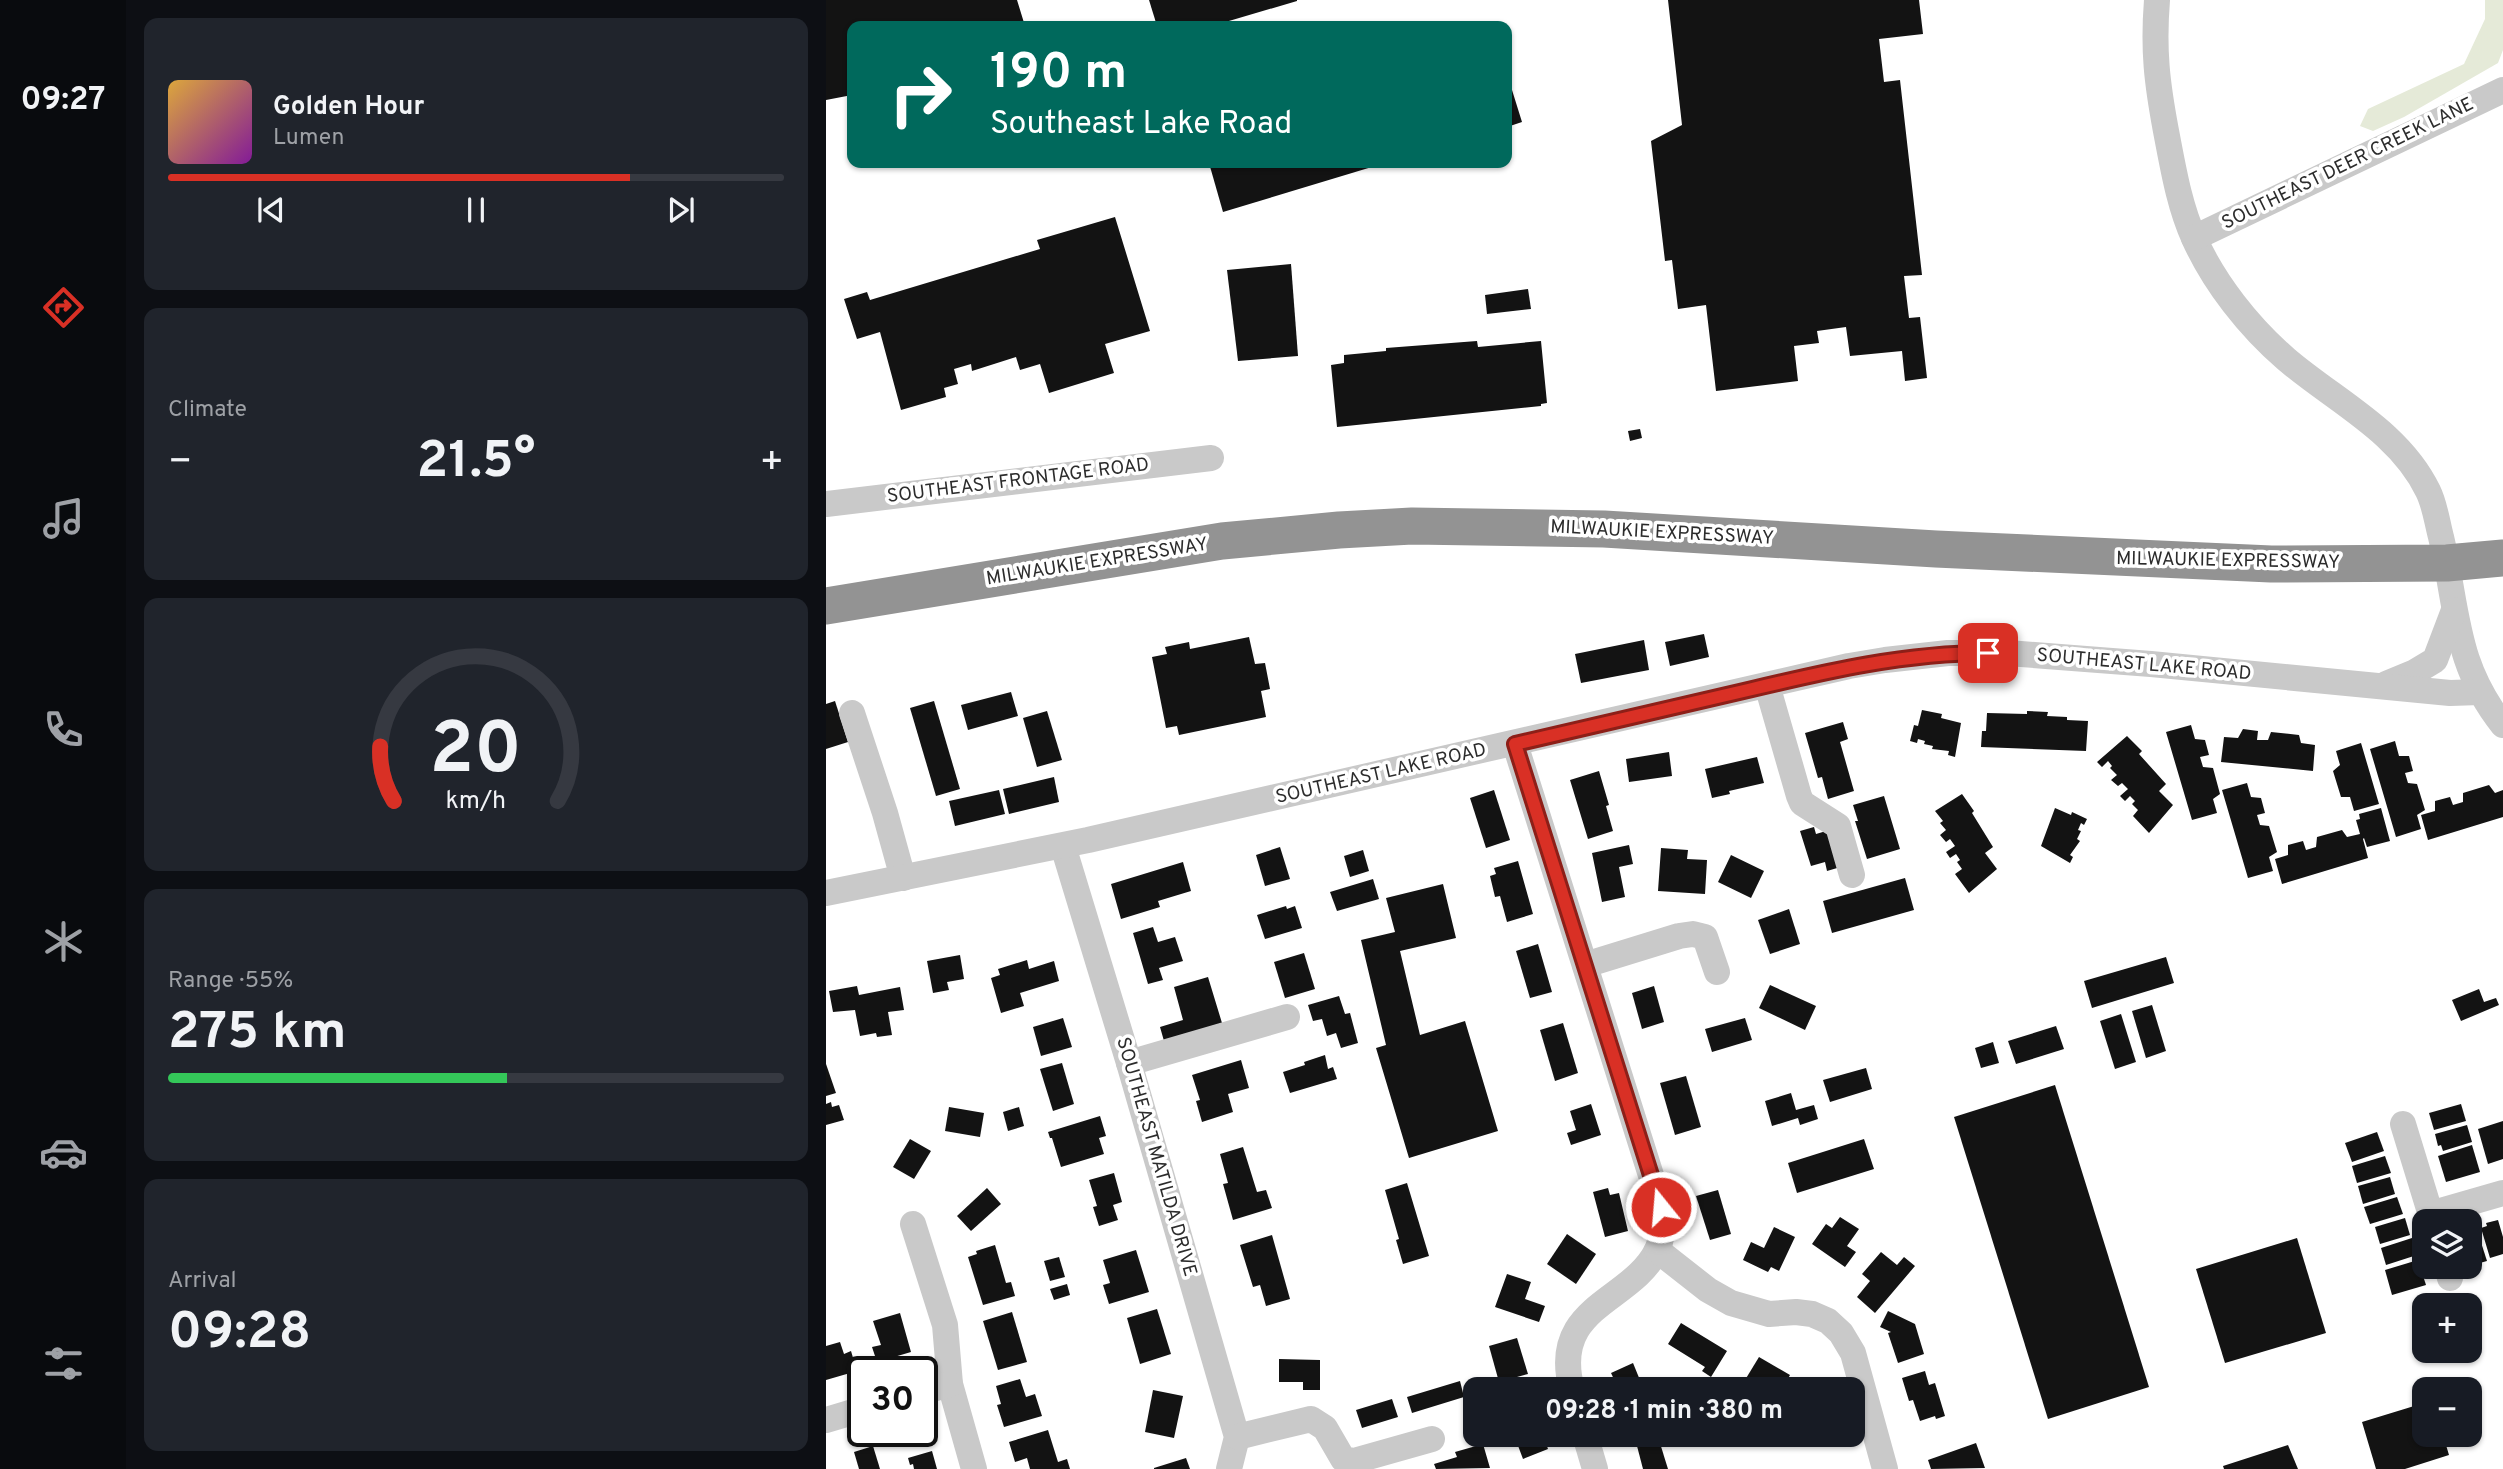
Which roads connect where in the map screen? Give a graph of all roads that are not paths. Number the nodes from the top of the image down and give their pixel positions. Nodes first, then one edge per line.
1 (2157, 0) edge
2 (2503, 90) edge
3 (2194, 238) junction
4 (1211, 458) dead end
5 (826, 504) edge
6 (2503, 558) edge
7 (2447, 563) junction
8 (826, 606) edge
9 (2454, 610) junction
10 (1767, 685) junction
11 (2381, 685) junction
12 (2480, 692) junction
13 (852, 713) dead end
14 (2503, 725) edge
15 (1515, 744) junction
16 (1063, 846) junction
17 (1852, 875) dead end
18 (903, 878) junction
19 (826, 893) edge
20 (1585, 965) junction
21 (1717, 972) dead end
22 (1287, 1017) dead end
23 (1129, 1063) junction
24 (2403, 1124) dead end
25 (2503, 1193) edge
26 (2429, 1209) edge
27 (2458, 1209) edge
28 (914, 1224) dead end
29 (1657, 1250) junction
30 (1570, 1377) edge
31 (950, 1384) junction
32 (938, 1387) edge
33 (847, 1414) edge
34 (826, 1420) edge
35 (1237, 1437) junction
36 (1432, 1439) dead end
37 (1589, 1447) edge
38 (974, 1469) edge
39 (1229, 1469) edge
40 (1595, 1469) edge
41 (1885, 1469) edge

1 - 3 street
2 - 3 street, SOUTHEAST DEER CREEK LANE
3 - 7 street
4 - 5 street, SOUTHEAST FRONTAGE ROAD
6 - 7 highway, MILWAUKIE EXPRESSWAY
7 - 8 highway, MILWAUKIE EXPRESSWAY
7 - 9 street
9 - 11 street
9 - 12 street
10 - 11 street, SOUTHEAST LAKE ROAD
10 - 15 street, SOUTHEAST LAKE ROAD
10 - 17 street
11 - 12 street, SOUTHEAST LAKE ROAD
12 - 14 street
13 - 18 street
15 - 16 street, SOUTHEAST LAKE ROAD
15 - 20 street
16 - 18 street, SOUTHEAST LAKE ROAD
16 - 23 street, SOUTHEAST MATILDA DRIVE
18 - 19 street, SOUTHEAST LAKE ROAD
20 - 21 street
20 - 29 street
22 - 23 street
23 - 35 street, SOUTHEAST MATILDA DRIVE
24 - 26 street
25 - 27 street
28 - 31 street
29 - 30 street
29 - 41 street
31 - 32 street
31 - 38 street
33 - 34 street
35 - 36 street
35 - 39 street
37 - 40 street

